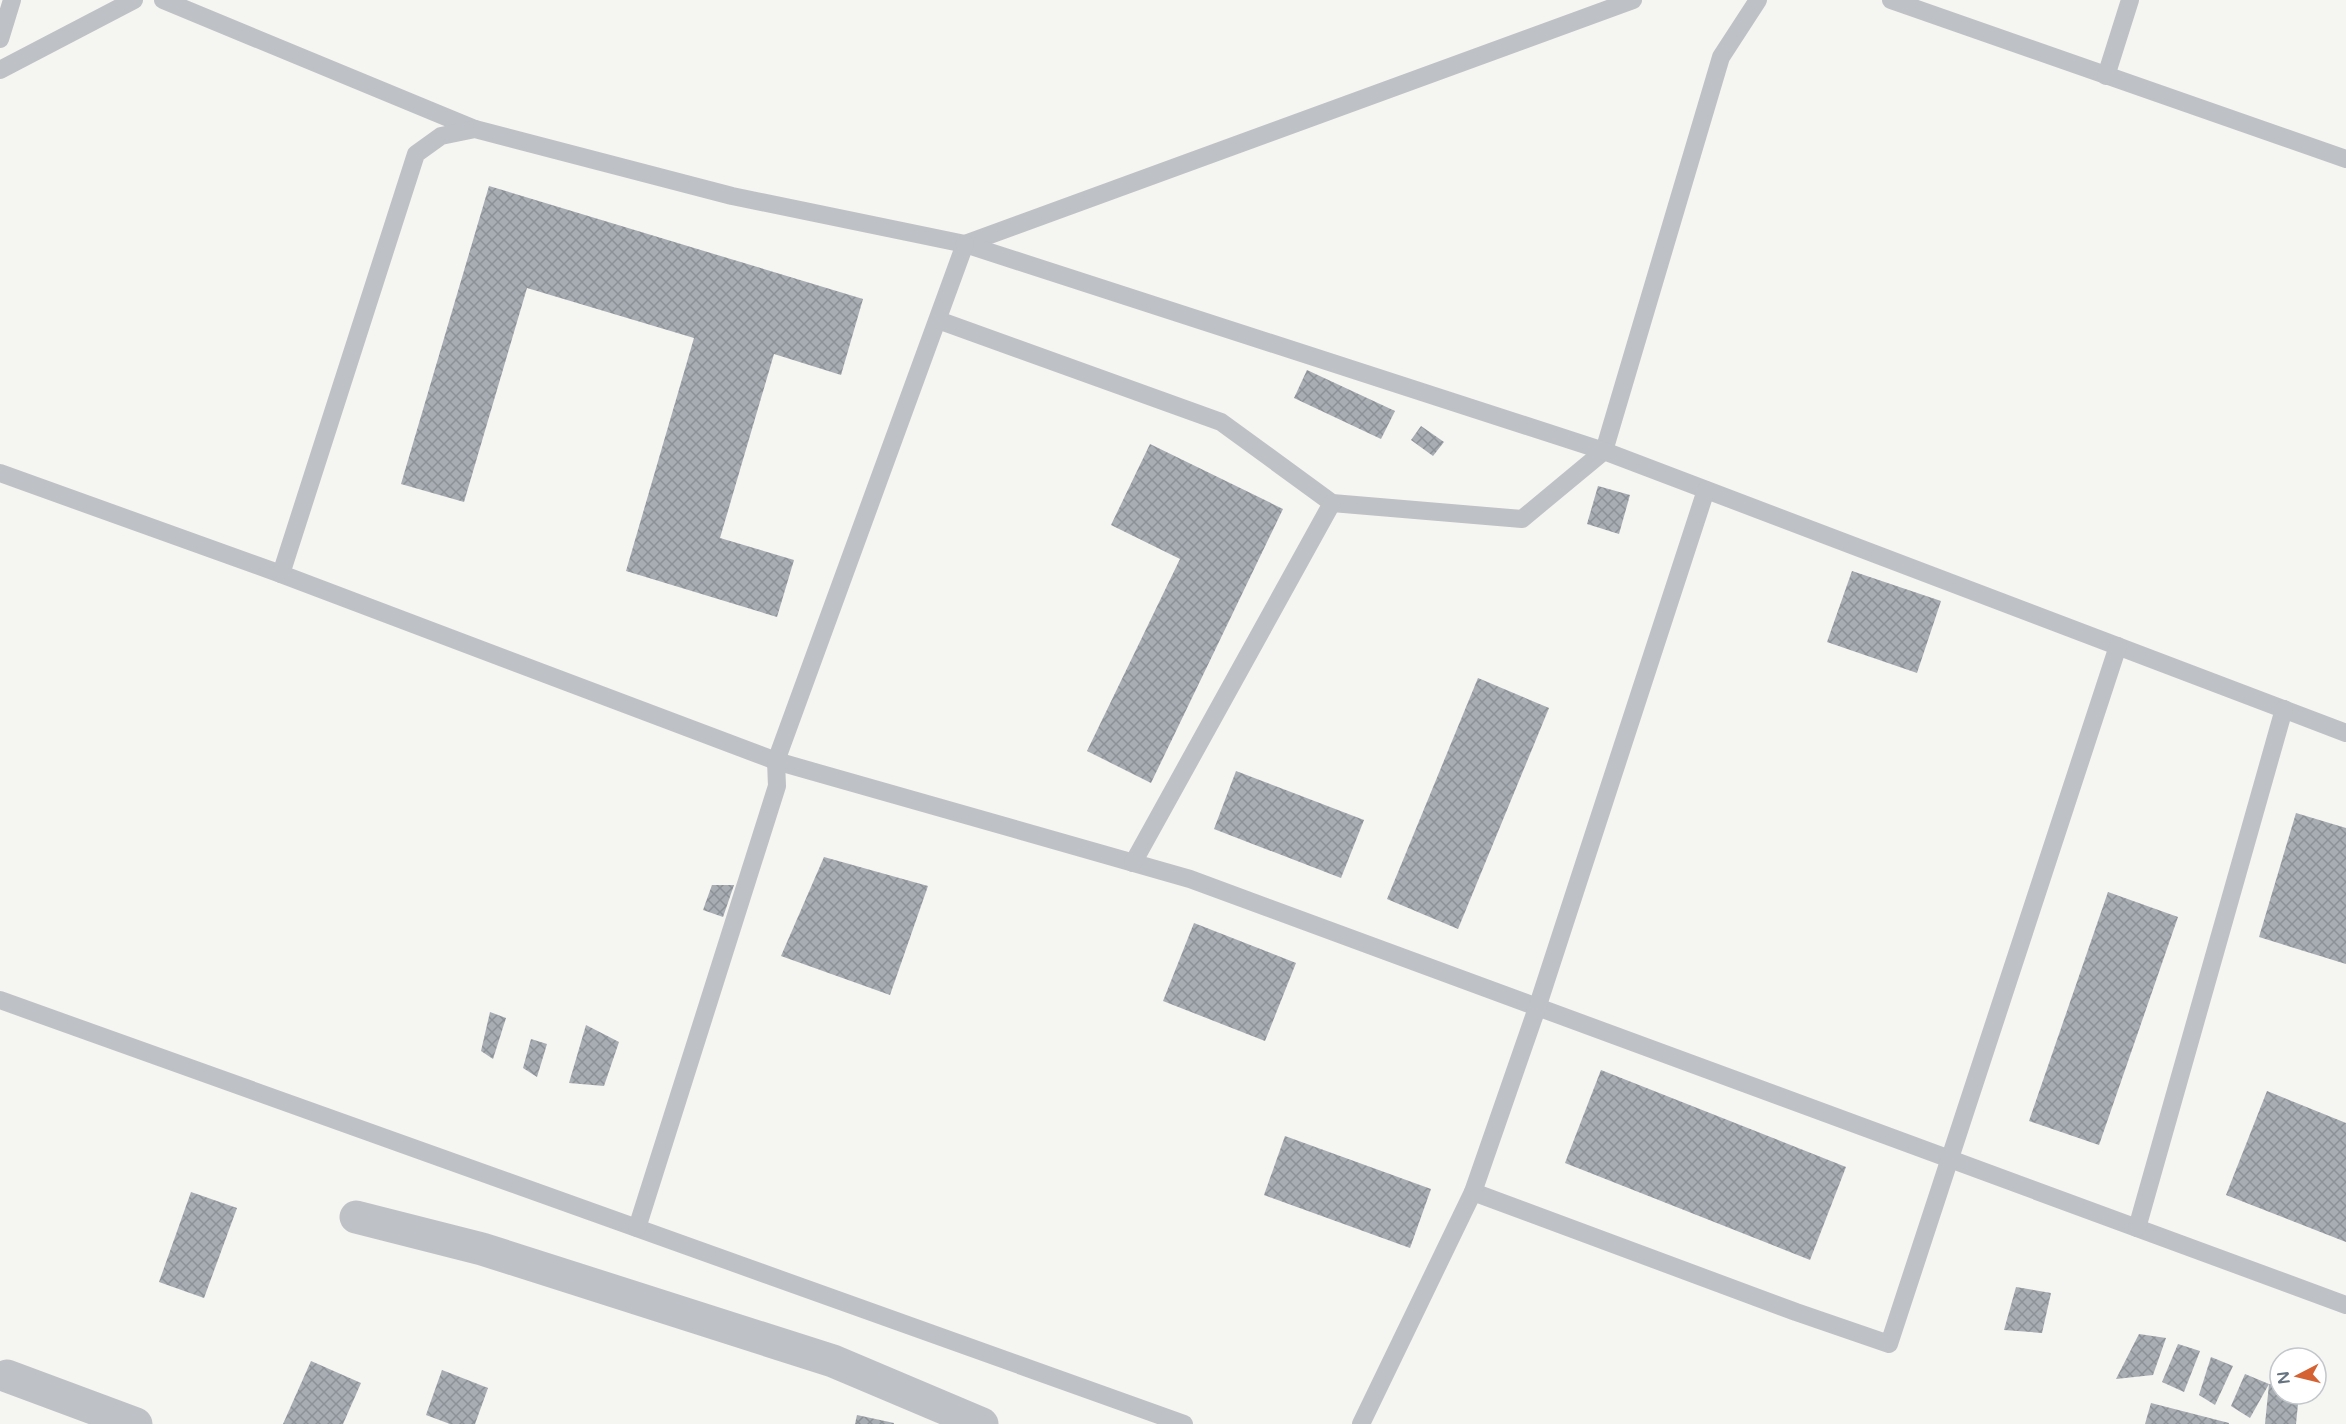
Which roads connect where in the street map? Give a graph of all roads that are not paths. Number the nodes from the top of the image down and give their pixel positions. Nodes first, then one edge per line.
1 (12, 0) edge
2 (134, 0) edge
3 (163, 0) edge
4 (1633, 0) edge
5 (1758, 0) edge
6 (1891, 0) edge
7 (2130, 0) edge
8 (0, 39) edge
9 (0, 70) edge
10 (2106, 76) junction
11 (475, 129) junction
12 (2346, 159) edge
13 (965, 244) junction
14 (938, 320) junction
15 (1604, 451) junction
16 (0, 473) edge
17 (1706, 490) junction
18 (1332, 503) junction
19 (280, 574) junction
20 (2118, 646) junction
21 (2284, 709) junction
22 (2346, 733) edge
23 (776, 761) junction
24 (1133, 863) junction
25 (0, 1000) edge
26 (1537, 1008) junction
27 (1950, 1160) junction
28 (1473, 1192) junction
29 (356, 1217) dead end
30 (637, 1228) junction
31 (2137, 1228) junction
32 (2346, 1305) edge
33 (7, 1376) dead end
34 (136, 1424) edge
35 (982, 1424) edge
36 (1184, 1424) edge
37 (1360, 1424) edge

1 - 8 lane
2 - 9 lane
3 - 11 lane
4 - 13 lane
5 - 15 lane
6 - 10 lane
7 - 10 lane
10 - 12 lane
11 - 13 lane
11 - 19 lane
13 - 14 lane
13 - 15 lane
14 - 18 lane
14 - 23 lane
15 - 17 lane
15 - 18 lane
16 - 19 lane
17 - 20 lane
17 - 26 lane
18 - 24 lane
19 - 23 lane
20 - 21 lane
20 - 27 lane
21 - 22 lane
21 - 31 lane
23 - 24 lane
23 - 30 lane
24 - 26 lane
25 - 30 lane
26 - 27 lane
26 - 28 lane
27 - 28 lane
27 - 31 lane
28 - 37 lane
29 - 35 street
30 - 36 lane
31 - 32 lane
33 - 34 street

